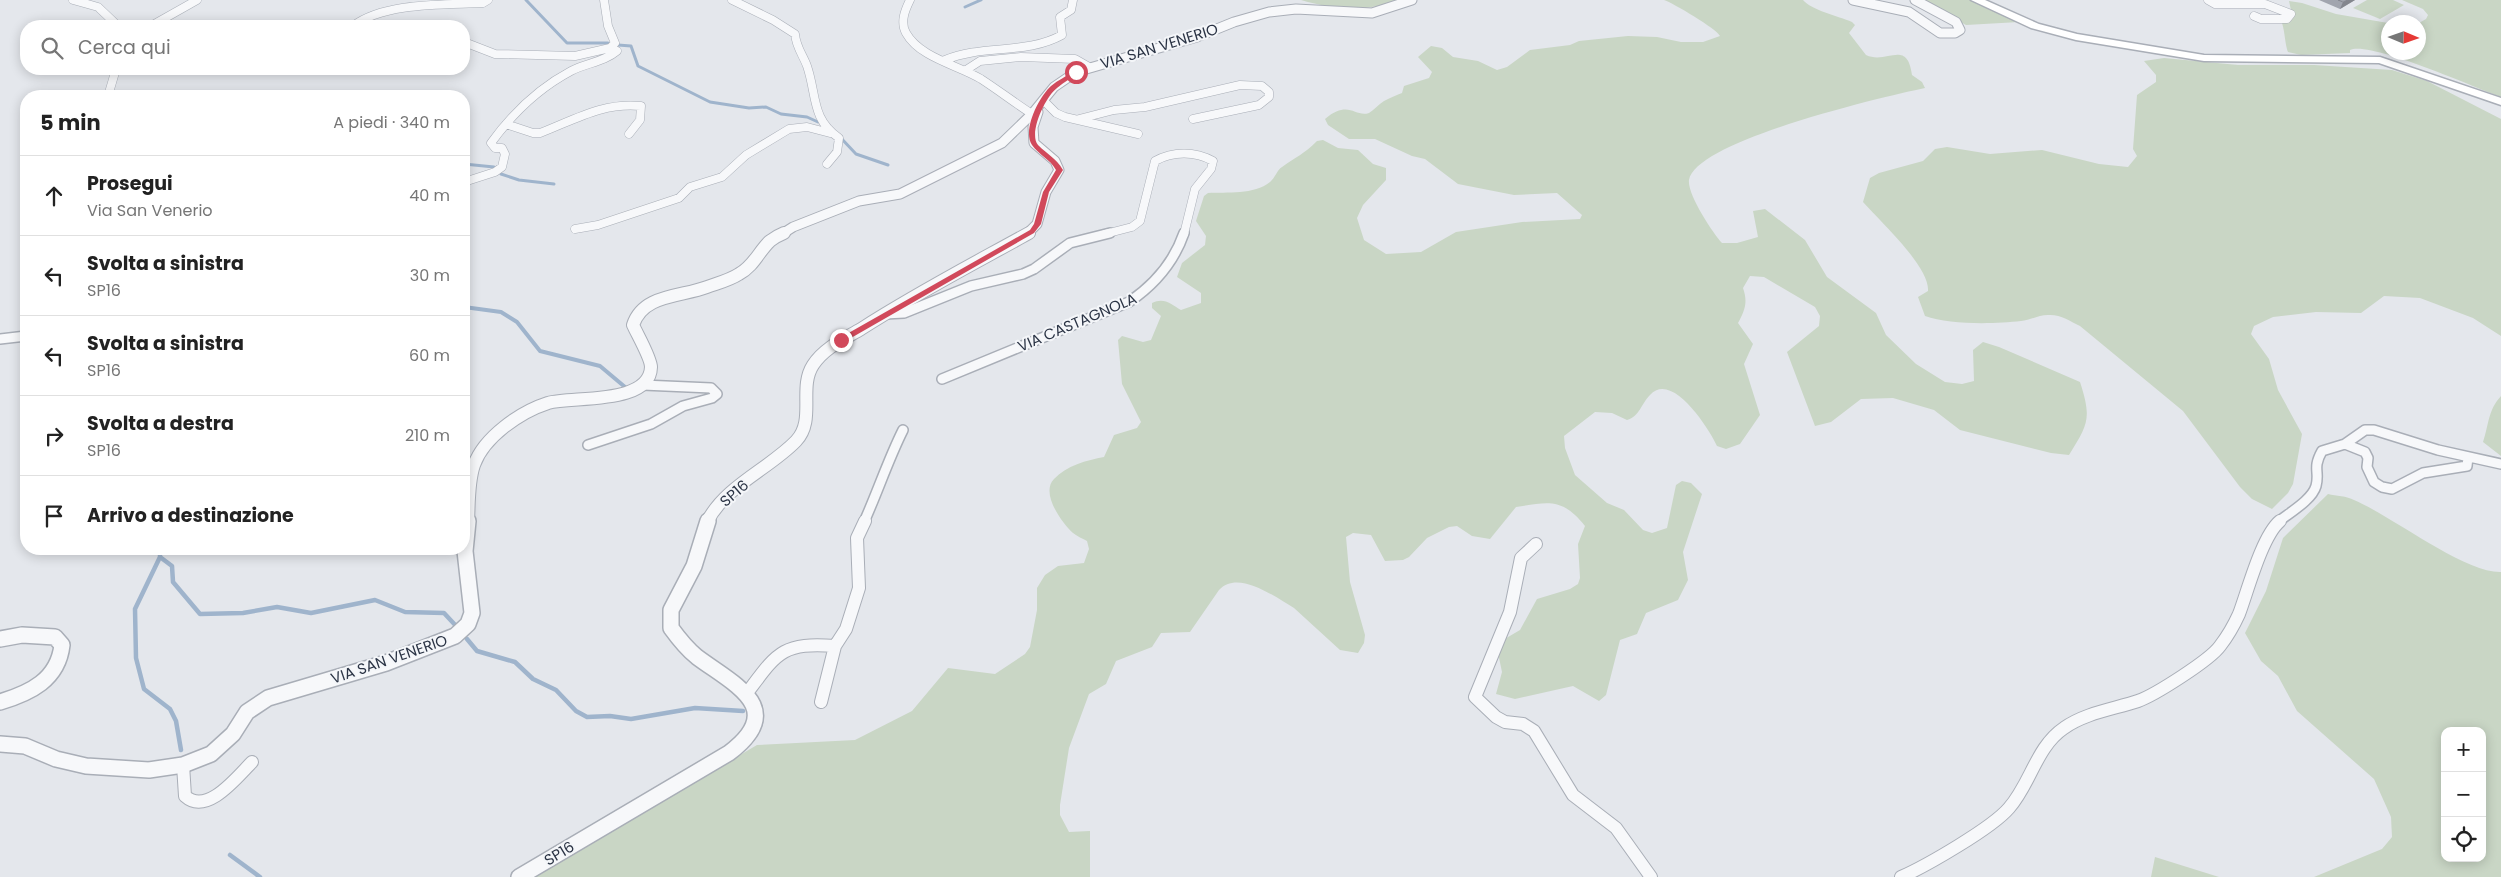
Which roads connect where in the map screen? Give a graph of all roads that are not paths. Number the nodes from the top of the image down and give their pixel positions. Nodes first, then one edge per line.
1 (73, 0) edge
2 (197, 0) edge
3 (488, 0) edge
4 (604, 0) edge
5 (732, 0) edge
6 (910, 0) edge
7 (1073, 0) edge
8 (1412, 0) edge
9 (1853, 0) edge
10 (1915, 0) edge
11 (1976, 0) edge
12 (2208, 0) edge
13 (2254, 16) dead end
14 (112, 20) edge
15 (162, 20) edge
16 (360, 20) edge
17 (470, 45) edge
18 (610, 48) junction
19 (945, 60) junction
20 (1089, 67) junction
21 (966, 70) junction
22 (114, 75) edge
23 (110, 90) edge
24 (1043, 100) junction
25 (2501, 102) edge
26 (1032, 114) junction
27 (1079, 119) junction
28 (1193, 119) dead end
29 (506, 124) junction
30 (629, 134) dead end
31 (830, 134) junction
32 (1138, 134) dead end
33 (827, 164) dead end
34 (470, 180) edge
35 (575, 229) dead end
36 (884, 314) junction
37 (20, 337) edge
38 (0, 339) edge
39 (942, 379) dead end
40 (643, 385) junction
41 (903, 430) dead end
42 (2345, 444) junction
43 (588, 445) dead end
44 (2468, 457) junction
45 (2501, 464) edge
46 (470, 497) edge
47 (1536, 544) dead end
48 (465, 555) edge
49 (0, 639) edge
50 (835, 646) junction
51 (747, 693) junction
52 (0, 702) edge
53 (821, 702) dead end
54 (0, 744) edge
55 (252, 762) dead end
56 (183, 765) junction
57 (519, 877) edge
58 (1651, 877) edge
59 (1900, 877) edge

1 - 14 street
2 - 15 street
3 - 16 street
4 - 18 street
5 - 31 street
6 - 19 street
7 - 19 street
8 - 20 street, VIA SAN VENERIO
9 - 10 street
11 - 25 main road
12 - 13 street
17 - 18 street
18 - 29 street
19 - 21 street
20 - 21 street
20 - 24 street, VIA SAN VENERIO
21 - 26 street
22 - 23 street
24 - 26 street, VIA SAN VENERIO
24 - 27 street
24 - 36 street, SP16 / SP16
26 - 40 street, VIA SAN VENERIO
27 - 28 street
27 - 32 street
29 - 30 street
29 - 34 street
31 - 33 street
31 - 35 street
36 - 39 street, VIA CASTAGNOLA
36 - 51 street, SP16 / SP16
37 - 38 street
40 - 43 street
40 - 46 street, VIA SAN VENERIO
41 - 50 street
42 - 44 street
42 - 44 street
42 - 59 street
44 - 45 street
47 - 58 street
48 - 56 street, VIA SAN VENERIO
49 - 52 street
50 - 51 street
50 - 53 street
51 - 57 street, SP16 / SP16
54 - 56 street, VIA SAN VENERIO
55 - 56 street

